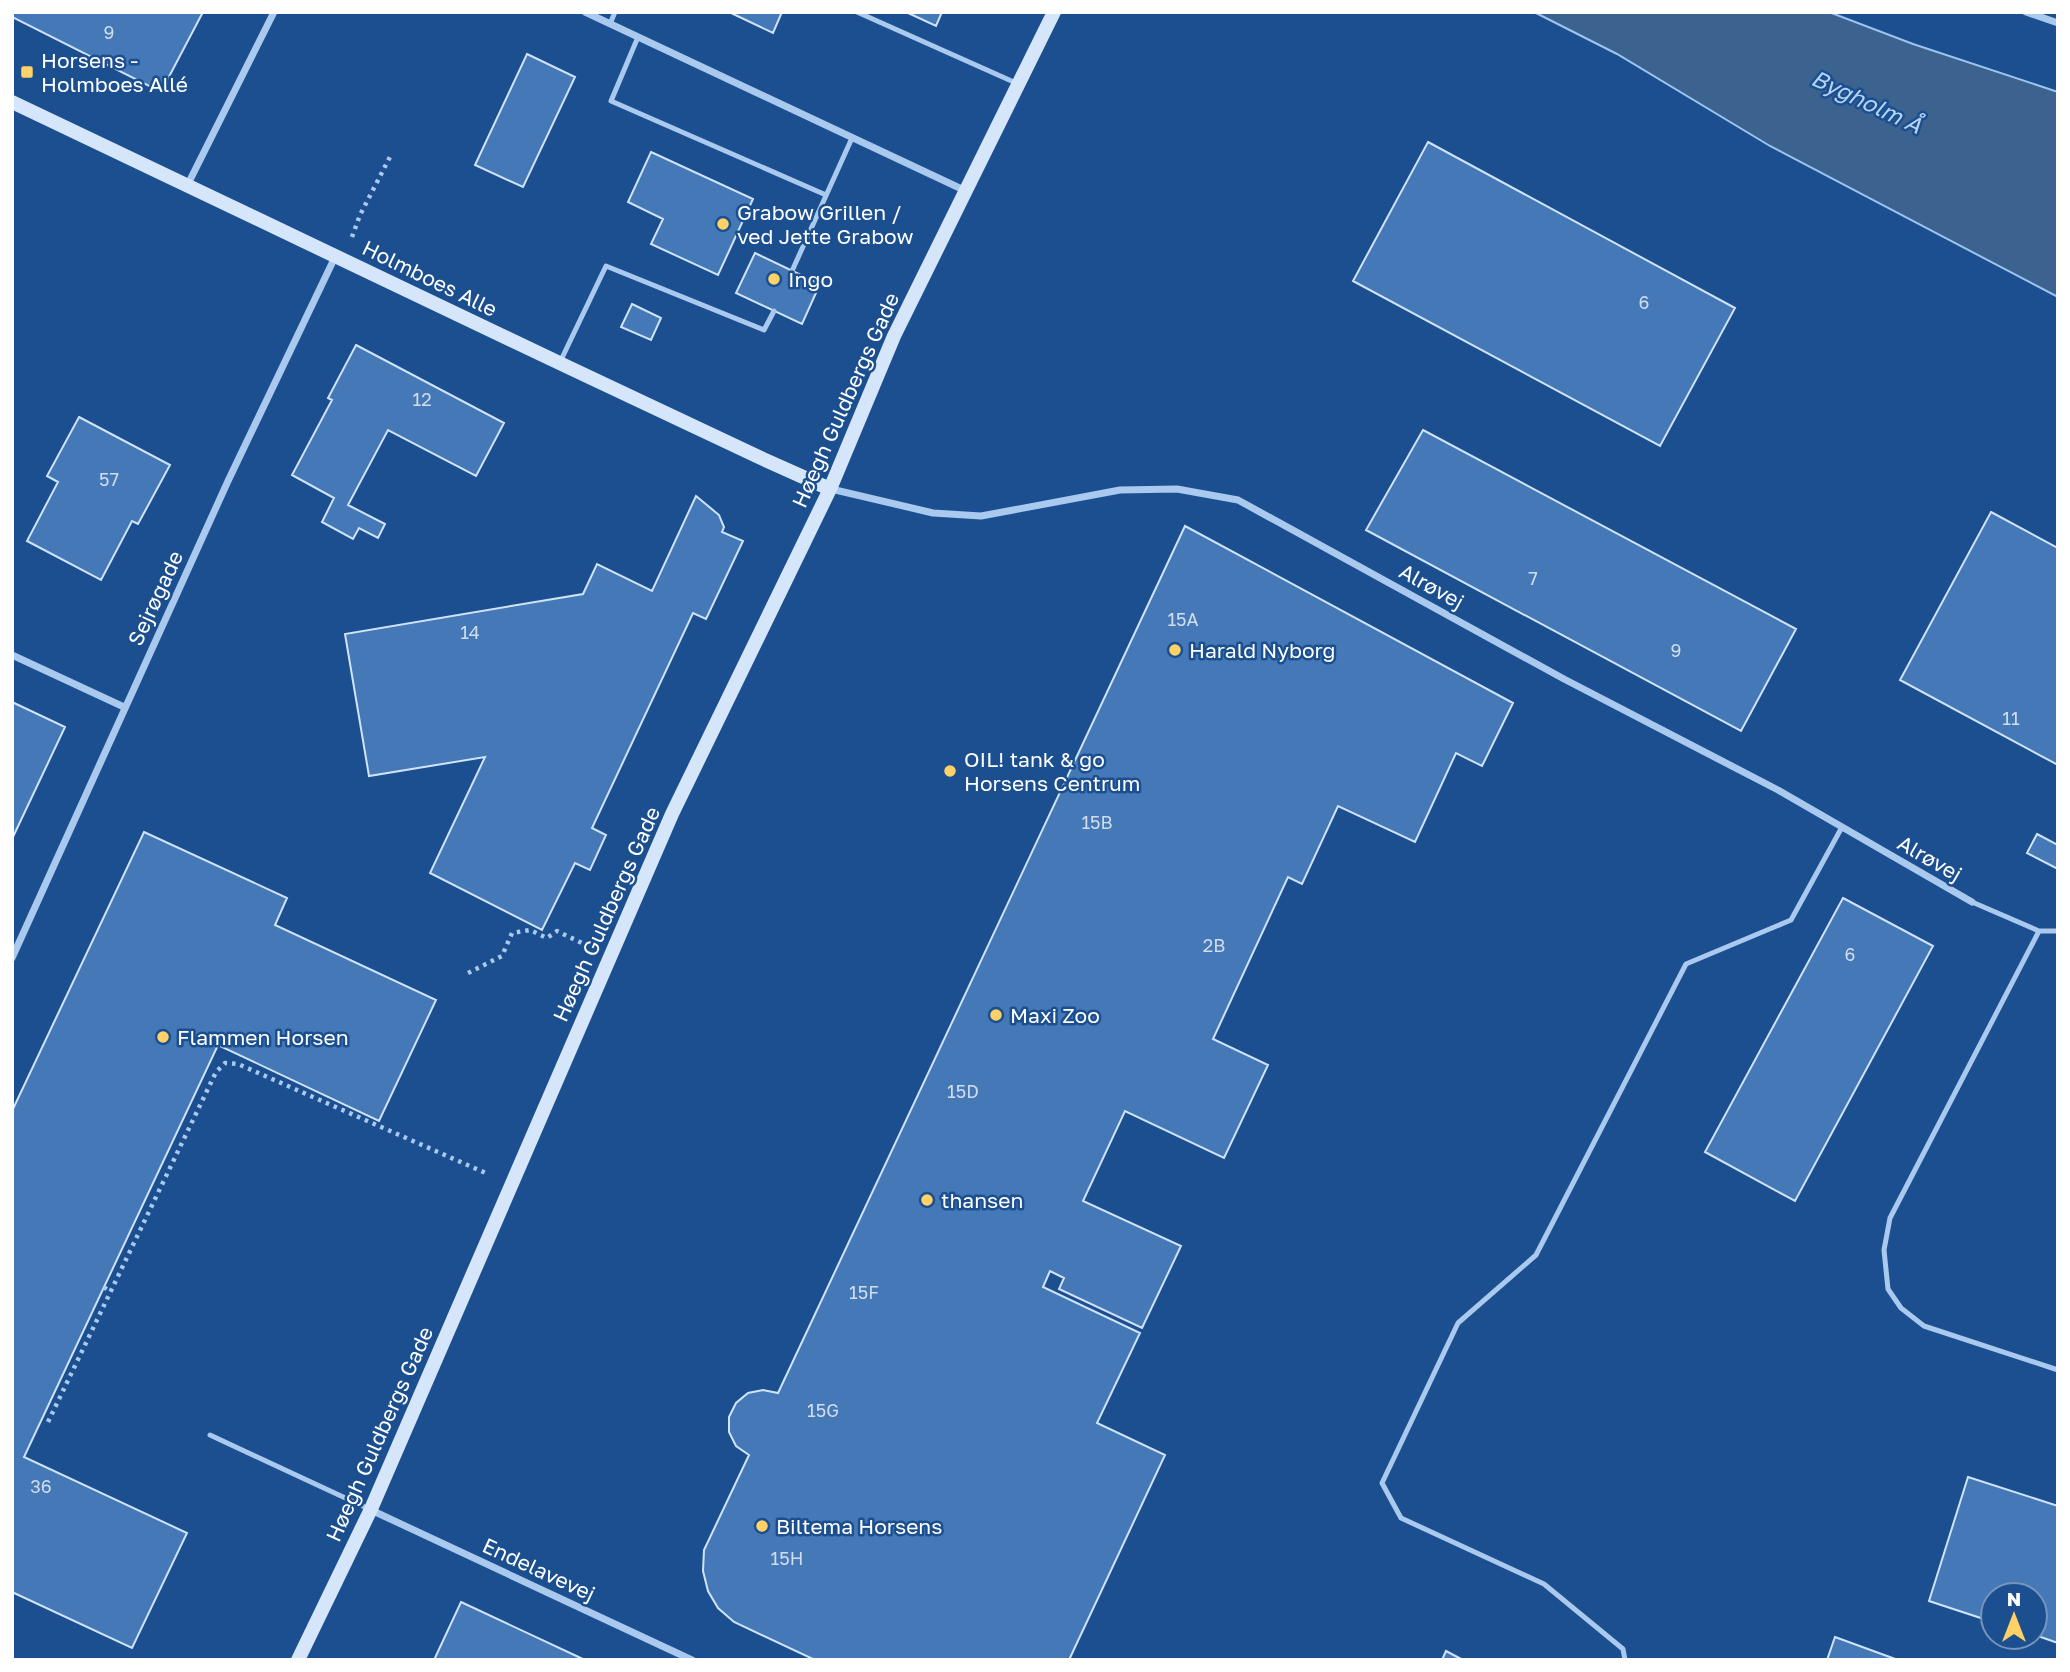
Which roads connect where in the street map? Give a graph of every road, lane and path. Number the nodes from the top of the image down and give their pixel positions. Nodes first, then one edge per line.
1 (274, 12) edge
2 (585, 12) edge
3 (615, 12) edge
4 (857, 12) edge
5 (1054, 12) edge
6 (2026, 12) edge
7 (2058, 23) edge
8 (610, 24) junction
9 (638, 37) junction
10 (1019, 85) junction
11 (12, 102) edge
12 (852, 138) junction
13 (392, 153) dead end
14 (188, 184) junction
15 (966, 191) junction
16 (826, 195) junction
17 (339, 258) junction
18 (792, 271) dead end
19 (774, 310) dead end
20 (559, 363) junction
21 (830, 489) junction
22 (12, 655) edge
23 (124, 708) junction
24 (1842, 827) junction
25 (1972, 902) joint
26 (2039, 931) junction
27 (2058, 931) edge
28 (610, 957) junction
29 (12, 958) edge
30 (468, 973) dead end
31 (511, 1184) junction
32 (104, 1287) dead end
33 (110, 1292) junction
34 (2058, 1370) edge
35 (48, 1422) dead end
36 (210, 1435) dead end
37 (371, 1509) junction
38 (298, 1660) edge
39 (692, 1660) edge
40 (1625, 1660) edge

1 - 14 street
2 - 8 street
3 - 8 lane
4 - 10 lane
5 - 10 street, Høegh Guldbergs Gade
6 - 7 street
8 - 9 street
9 - 12 street
9 - 16 lane
10 - 15 street, Høegh Guldbergs Gade
11 - 14 street, Holmboes Alle
12 - 15 street
12 - 16 lane
13 - 17 path
14 - 17 street, Holmboes Alle
15 - 21 street, Høegh Guldbergs Gade
16 - 18 lane
17 - 20 street, Holmboes Alle
17 - 23 street, Sejrøgade
19 - 20 lane
20 - 21 street, Holmboes Alle
21 - 24 street, Alrøvej
21 - 28 street, Høegh Guldbergs Gade
22 - 23 street
23 - 29 street, Sejrøgade
24 - 25 street, Alrøvej
24 - 40 lane
25 - 26 lane
26 - 27 lane
26 - 34 lane
28 - 30 path
28 - 31 street, Høegh Guldbergs Gade
31 - 33 path
31 - 37 street, Høegh Guldbergs Gade
32 - 33 path
33 - 35 path
36 - 37 lane
37 - 38 street, Høegh Guldbergs Gade
37 - 39 street, Endelavevej

